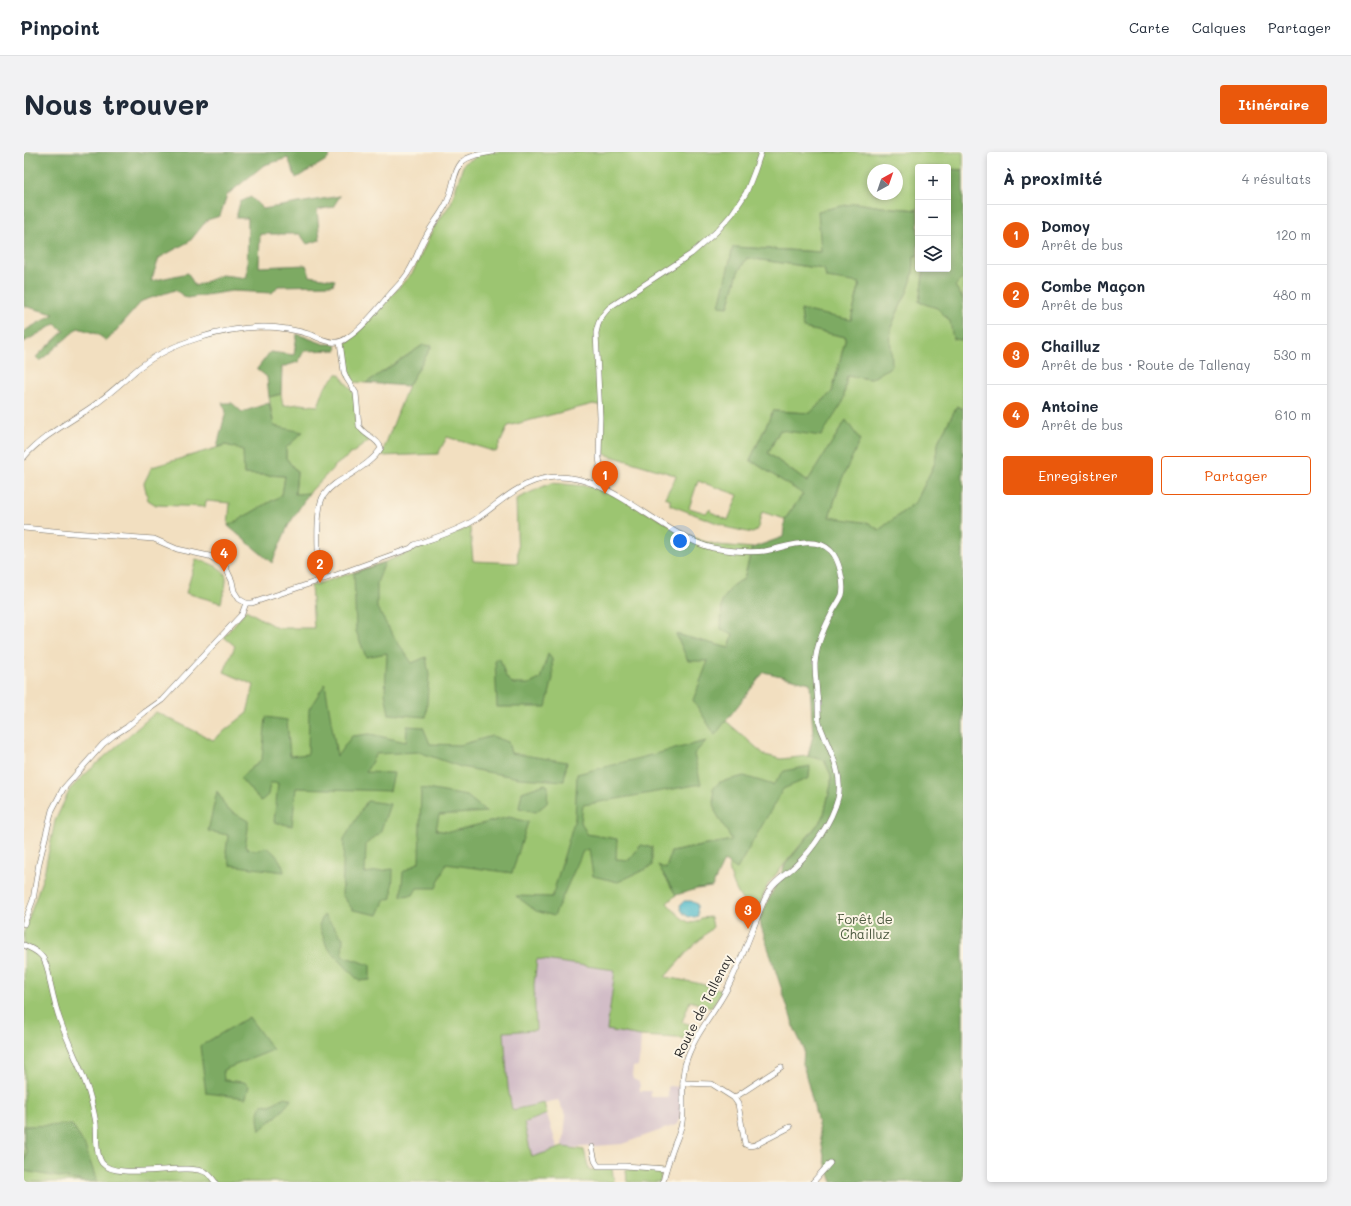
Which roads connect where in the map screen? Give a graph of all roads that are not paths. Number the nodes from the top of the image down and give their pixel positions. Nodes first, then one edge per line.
1 (492, 152) edge
2 (761, 152) edge
3 (340, 342) junction
4 (24, 457) edge
5 (595, 484) junction
6 (24, 528) edge
7 (319, 581) junction
8 (246, 603) junction
9 (24, 924) edge
10 (24, 946) edge
11 (781, 1068) dead end
12 (683, 1083) junction
13 (734, 1098) junction
14 (790, 1127) dead end
15 (592, 1147) dead end
16 (830, 1163) dead end
17 (666, 1170) junction
18 (214, 1182) edge
19 (663, 1182) edge
20 (813, 1182) edge

1 - 3 street
2 - 5 street
3 - 4 street
3 - 7 street
5 - 7 street, Route de Tallenay
5 - 12 street, Route de Tallenay
6 - 8 street
7 - 8 street, Route de Tallenay
8 - 9 street
10 - 18 street
11 - 13 street
12 - 13 street
12 - 17 street, Route de Tallenay
13 - 14 street
15 - 17 street
16 - 20 street
17 - 19 street, Route de Tallenay

